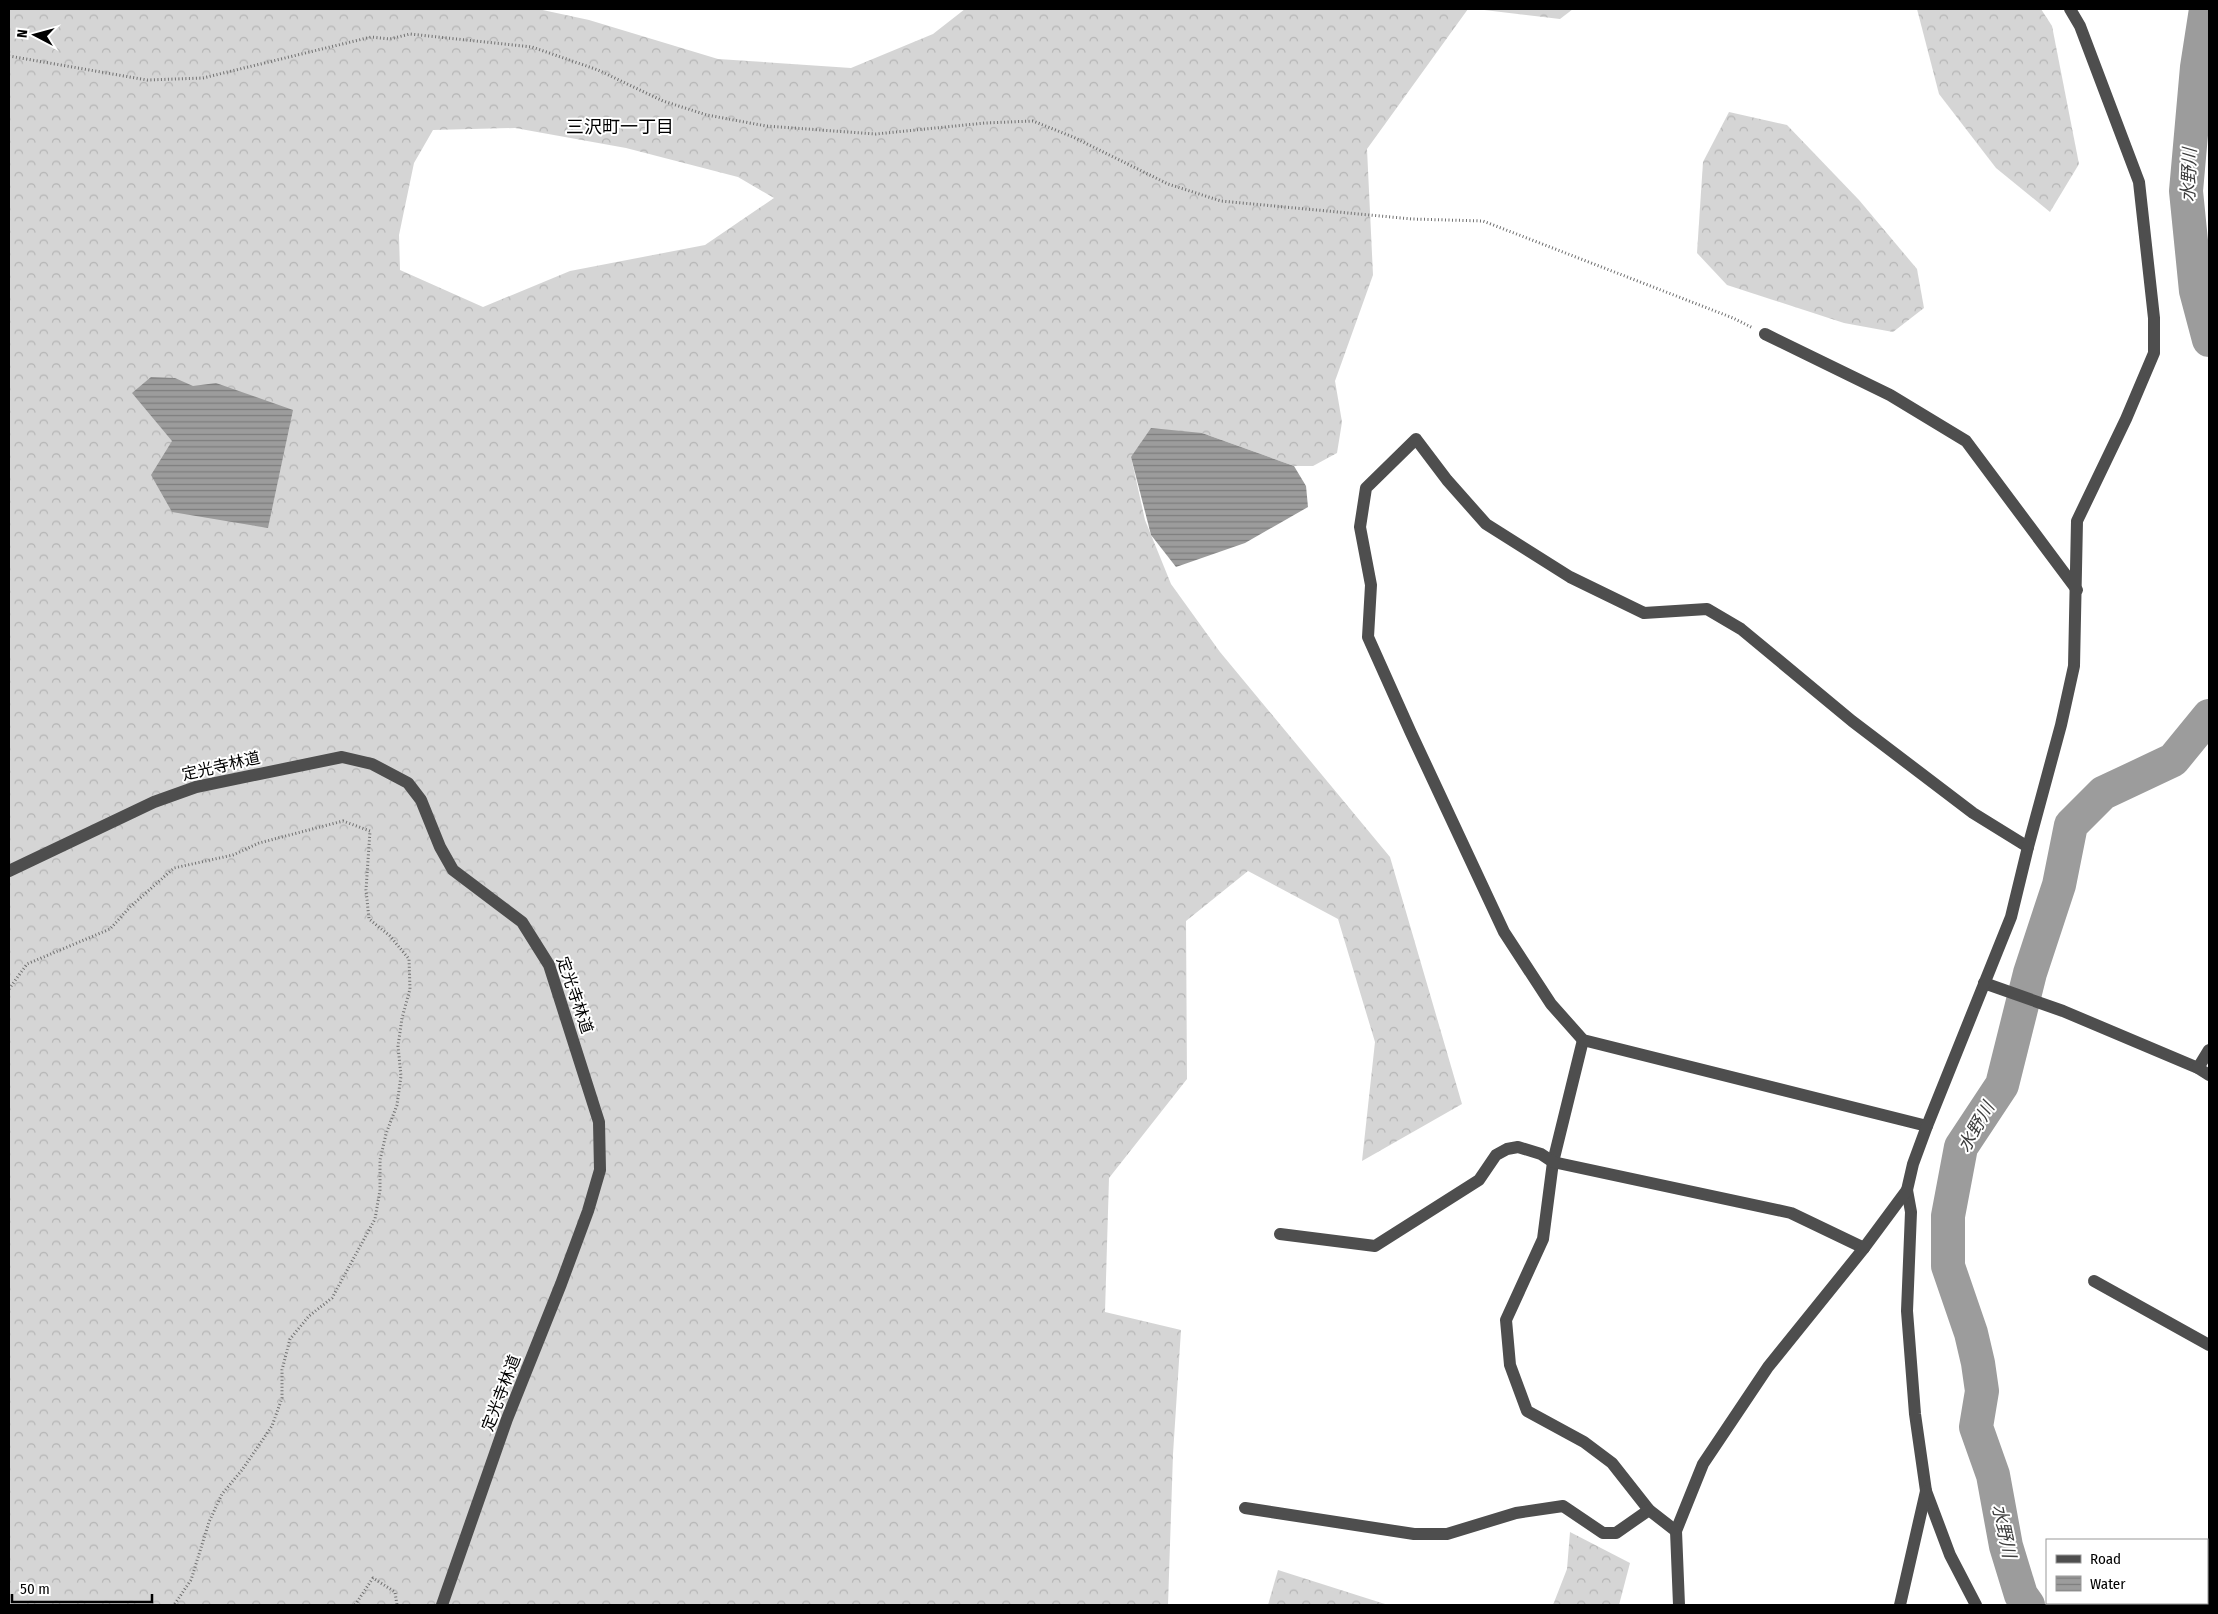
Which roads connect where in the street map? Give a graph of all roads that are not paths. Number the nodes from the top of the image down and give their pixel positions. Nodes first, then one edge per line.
1 (2070, 9) edge
2 (1764, 334) road end
3 (2077, 590) junction
4 (2028, 847) junction
5 (9, 871) edge
6 (1990, 986) junction
7 (1582, 1040) junction
8 (2209, 1050) edge
9 (2204, 1072) edge
10 (1927, 1126) junction
11 (1552, 1162) junction
12 (1907, 1190) junction
13 (1280, 1234) dead end
14 (1864, 1248) junction
15 (2094, 1281) dead end
16 (2209, 1345) edge
17 (1926, 1491) junction
18 (1245, 1508) dead end
19 (1649, 1510) junction
20 (1676, 1531) junction
21 (442, 1605) edge
22 (1679, 1605) edge
23 (1900, 1605) edge
24 (1976, 1605) edge

1 - 3 street
2 - 3 street
3 - 4 street
4 - 6 street
4 - 7 street
5 - 21 street, 定光寺林道
6 - 9 street
6 - 10 street
7 - 10 street
7 - 11 street
8 - 9 street
10 - 12 street
11 - 13 street
11 - 14 street
11 - 19 street
12 - 14 street
12 - 17 street
14 - 20 street
15 - 16 street
17 - 23 street
17 - 24 street
18 - 19 street
19 - 20 street
20 - 22 street

